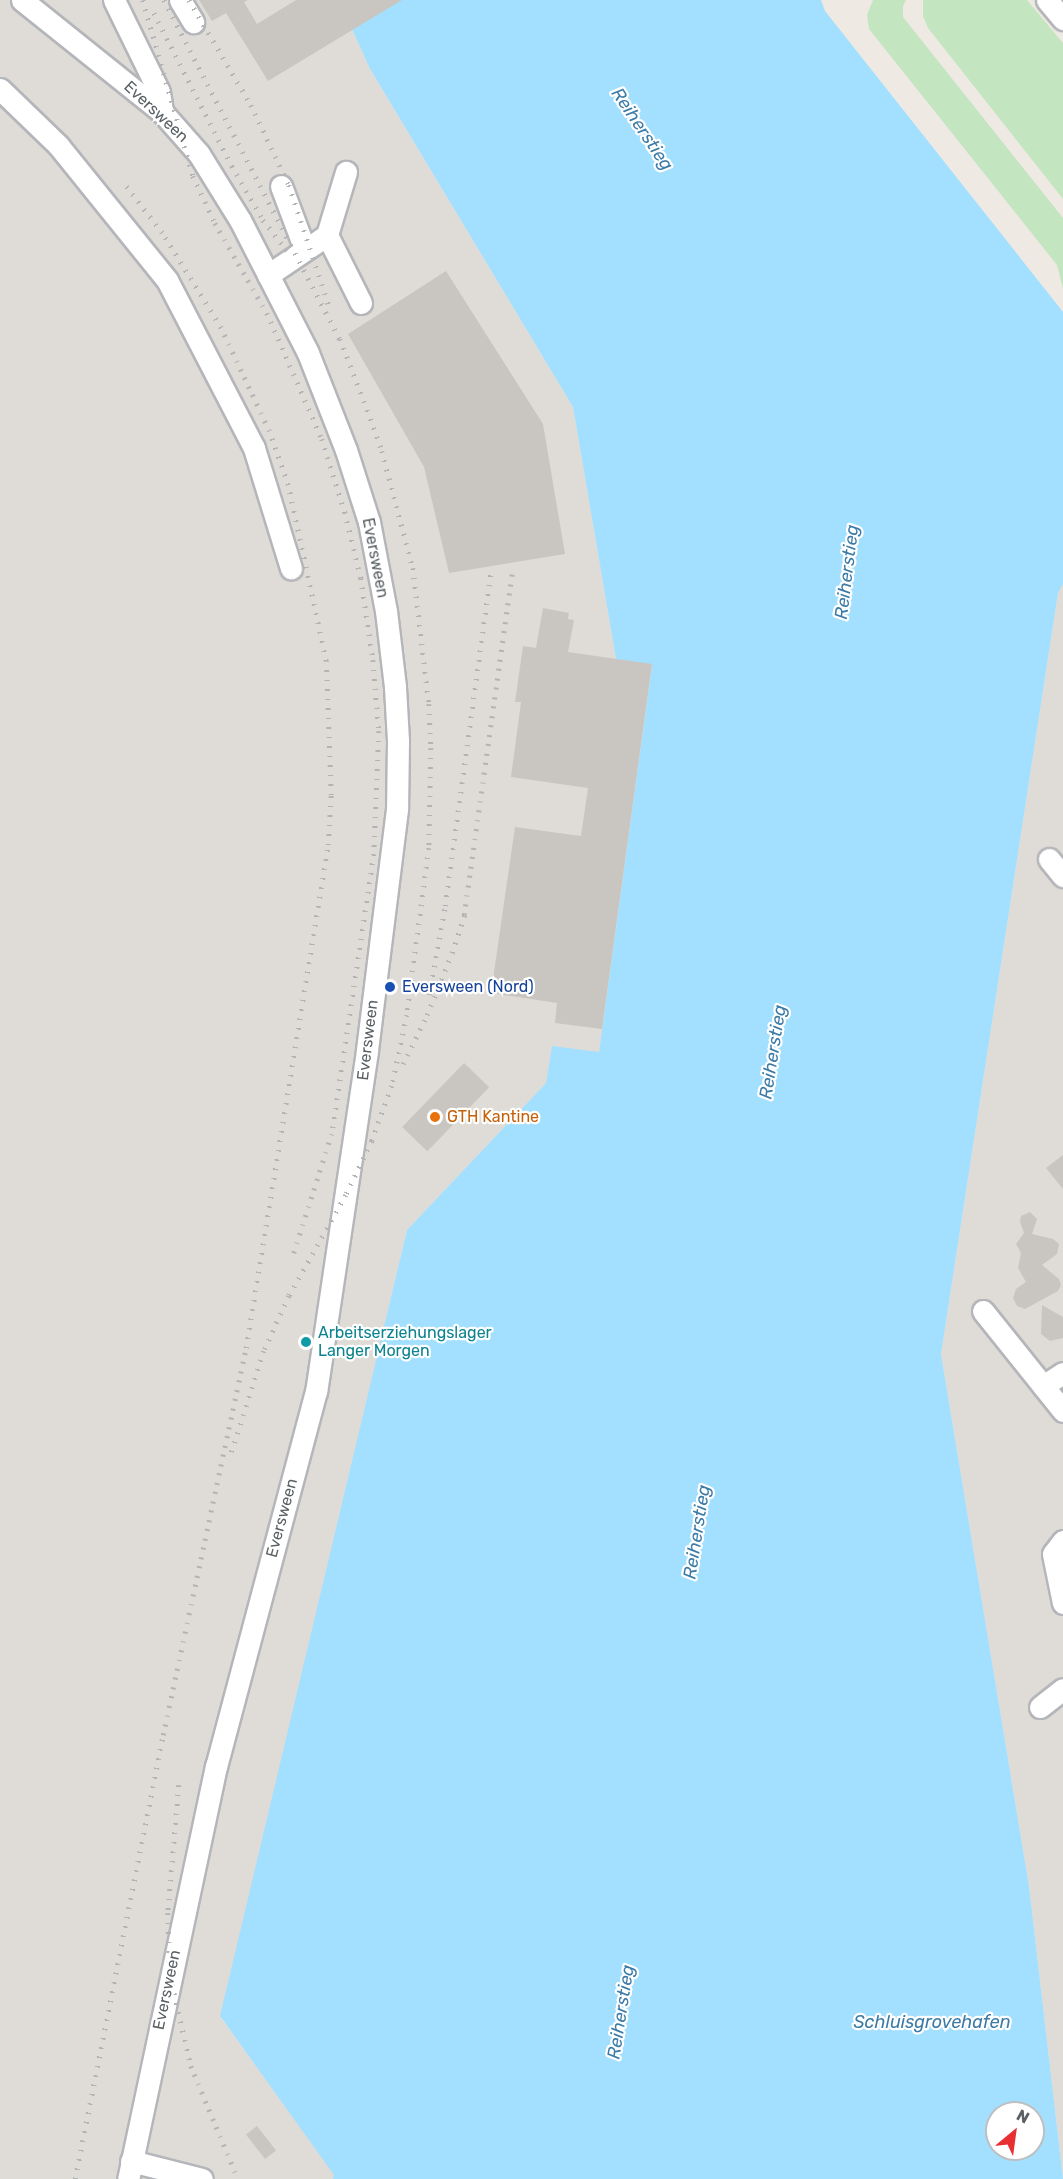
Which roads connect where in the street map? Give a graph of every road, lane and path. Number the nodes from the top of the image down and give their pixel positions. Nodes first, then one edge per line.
1 (22, 0) edge
2 (114, 0) edge
3 (180, 0) edge
4 (1047, 0) edge
5 (1063, 19) edge
6 (193, 22) dead end
7 (0, 89) edge
8 (162, 112) junction
9 (346, 172) dead end
10 (281, 186) dead end
11 (327, 235) junction
12 (305, 250) junction
13 (267, 275) junction
14 (361, 303) dead end
15 (291, 568) dead end
16 (1049, 859) dead end
17 (1063, 876) edge
18 (983, 1311) dead end
19 (1063, 1373) edge
20 (1043, 1386) junction
21 (1063, 1411) edge
22 (1063, 1541) edge
23 (1063, 1603) edge
24 (1063, 1689) edge
25 (1040, 1707) dead end
26 (130, 2170) edge
27 (202, 2179) edge

1 - 8 street, Eversween
2 - 8 street
3 - 6 street
4 - 5 street
7 - 15 street
8 - 13 street, Eversween
9 - 11 street
10 - 12 street
11 - 12 street
11 - 14 street
12 - 13 street
13 - 26 street, Eversween
16 - 17 street
18 - 20 street
19 - 20 street
20 - 21 street
22 - 23 street
24 - 25 street
26 - 27 street

